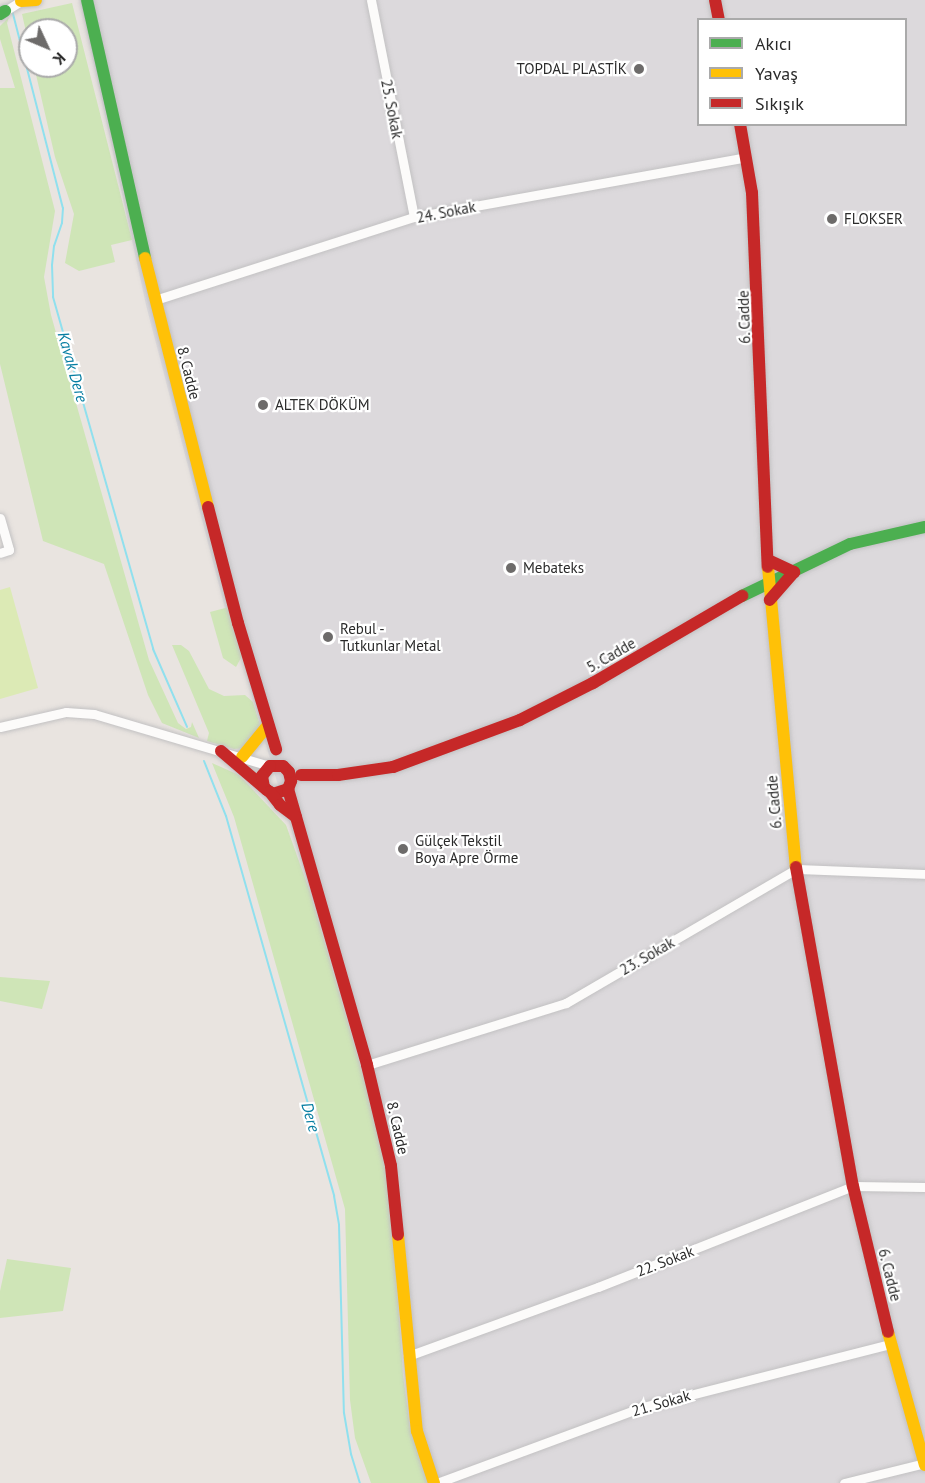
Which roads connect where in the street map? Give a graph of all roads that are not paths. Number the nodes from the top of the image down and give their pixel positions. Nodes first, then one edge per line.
1 (22, 0) edge
2 (36, 0) edge
3 (371, 0) edge
4 (715, 0) edge
5 (86, 1) edge
6 (3, 13) edge
7 (719, 18) edge
8 (740, 126) edge
9 (746, 157) junction
10 (414, 217) junction
11 (155, 300) junction
12 (0, 518) edge
13 (925, 527) edge
14 (0, 553) edge
15 (768, 560) junction
16 (794, 572) junction
17 (769, 584) junction
18 (748, 593) junction
19 (771, 605) junction
20 (268, 725) junction
21 (0, 727) edge
22 (276, 749) junction
23 (221, 751) junction
24 (242, 757) junction
25 (270, 766) junction
26 (290, 776) junction
27 (267, 790) junction
28 (296, 817) junction
29 (796, 870) junction
30 (925, 874) edge
31 (367, 1065) junction
32 (853, 1186) junction
33 (925, 1187) edge
34 (891, 1344) junction
35 (408, 1356) junction
36 (925, 1463) edge
37 (436, 1483) edge
38 (844, 1483) edge

1 - 2 street
1 - 6 street
3 - 10 street, 25. Sokak
4 - 7 street
5 - 11 street, 8. Cadde
8 - 9 street, 6. Cadde
9 - 10 street, 24. Sokak
9 - 15 street, 6. Cadde
10 - 11 street, 24. Sokak
11 - 20 street, 8. Cadde
12 - 14 street
13 - 16 street, 5. Cadde
15 - 16 street
15 - 17 street, 6. Cadde
16 - 17 street, 5. Cadde
16 - 19 street
17 - 18 street, 5. Cadde
17 - 19 street, 6. Cadde
18 - 19 street
18 - 26 street, 5. Cadde
19 - 29 street, 6. Cadde
20 - 22 street, 8. Cadde
20 - 24 street
21 - 23 street
22 - 25 street
22 - 26 street, 8. Cadde
23 - 24 street
23 - 27 street
24 - 25 street
25 - 26 street
25 - 27 street
26 - 27 street
26 - 28 street, 8. Cadde
27 - 28 street
28 - 31 street, 8. Cadde
29 - 30 street
29 - 31 street, 23. Sokak
29 - 32 street, 6. Cadde
31 - 35 street, 8. Cadde
32 - 33 street, 22. Sokak
32 - 34 street, 6. Cadde
32 - 35 street, 22. Sokak
34 - 36 street, 6. Cadde
34 - 37 street, 21. Sokak
35 - 37 street, 8. Cadde
36 - 38 street

